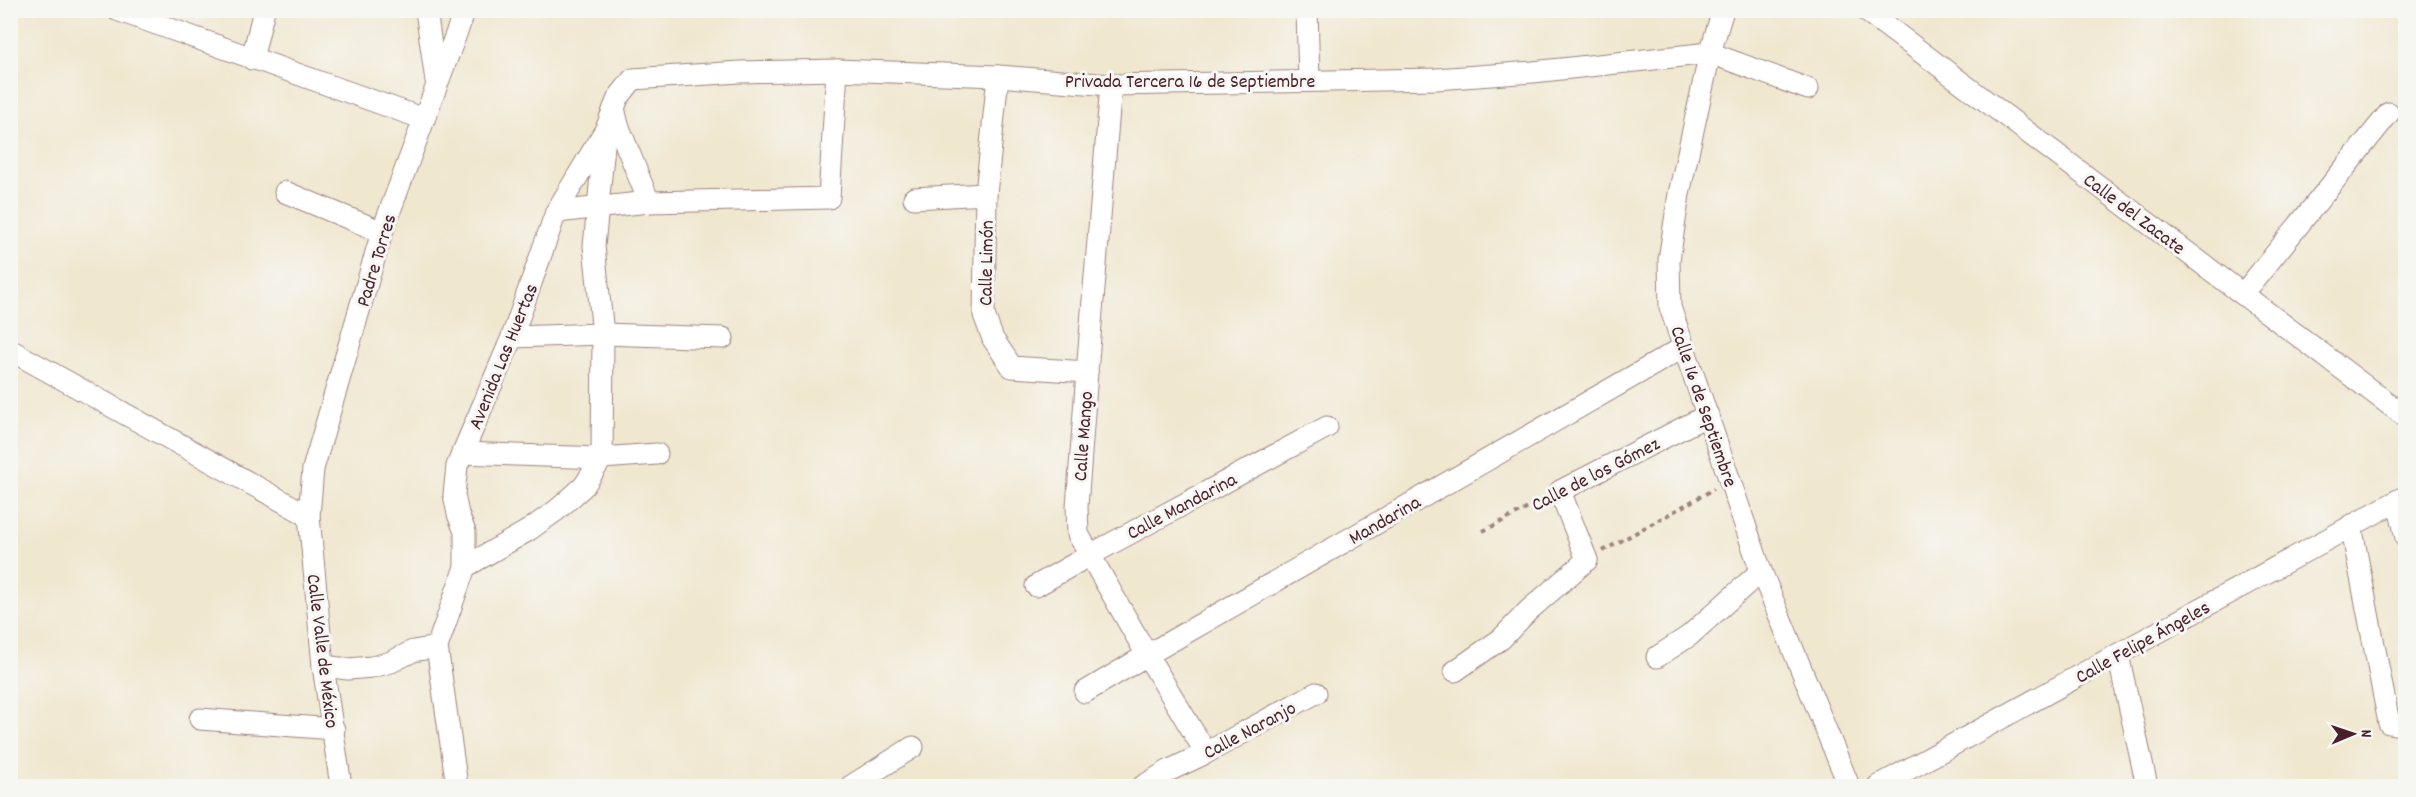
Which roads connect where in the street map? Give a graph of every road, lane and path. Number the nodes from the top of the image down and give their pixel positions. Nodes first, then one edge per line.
1 (117, 10) edge
2 (264, 10) edge
3 (426, 10) edge
4 (465, 10) edge
5 (1307, 10) edge
6 (1723, 10) edge
7 (1865, 10) edge
8 (1710, 53) junction
9 (252, 59) junction
10 (837, 70) junction
11 (998, 76) junction
12 (633, 79) joint
13 (1308, 81) junction
14 (437, 83) junction
15 (1111, 85) junction
16 (1808, 89) dead end
17 (615, 108) junction
18 (2389, 113) dead end
19 (424, 119) junction
20 (606, 129) junction
21 (285, 192) dead end
22 (986, 194) junction
23 (914, 198) dead end
24 (649, 202) junction
25 (596, 209) junction
26 (556, 212) junction
27 (382, 232) junction
28 (2242, 294) junction
29 (603, 334) junction
30 (512, 337) junction
31 (723, 338) dead end
32 (1684, 347) junction
33 (10, 350) edge
34 (1087, 372) junction
35 (1708, 415) junction
36 (2406, 417) edge
37 (1327, 427) dead end
38 (462, 453) junction
39 (657, 454) dead end
40 (602, 458) junction
41 (1730, 480) junction
42 (1560, 491) junction
43 (2402, 498) edge
44 (309, 516) junction
45 (2351, 525) junction
46 (1483, 531) dead end
47 (2406, 538) edge
48 (1090, 555) junction
49 (1587, 560) junction
50 (465, 567) junction
51 (1761, 571) junction
52 (1036, 586) dead end
53 (437, 647) junction
54 (1147, 655) junction
55 (2118, 655) junction
56 (1657, 657) dead end
57 (323, 666) junction
58 (1455, 671) dead end
59 (1085, 692) dead end
60 (1316, 693) dead end
61 (200, 719) dead end
62 (2406, 726) edge
63 (334, 729) junction
64 (913, 747) dead end
65 (1206, 753) junction
66 (1147, 784) edge
67 (341, 786) edge
68 (457, 786) edge
69 (851, 786) edge
70 (1849, 786) edge
71 (1878, 786) edge
72 (2147, 786) edge

1 - 9 street
2 - 9 street
3 - 14 street
4 - 14 street, Padre Torres
5 - 13 street
6 - 8 street, Calle 16 de Septiembre
7 - 28 street, Calle del Zacate
8 - 13 street, Privada Tercera 16 de Septiembre
8 - 16 street
8 - 32 street, Calle 16 de Septiembre
9 - 19 street
10 - 11 street, Privada Tercera 16 de Septiembre
10 - 12 street, Privada Tercera 16 de Septiembre
10 - 24 street
11 - 15 street, Privada Tercera 16 de Septiembre
11 - 22 street, Calle Limón
12 - 17 street, Avenida Las Huertas
13 - 15 street, Privada Tercera 16 de Septiembre
14 - 19 street, Padre Torres
15 - 34 street, Calle Mango
17 - 20 street, Avenida Las Huertas
17 - 24 street
18 - 28 street
19 - 27 street, Padre Torres
20 - 25 street
20 - 26 street, Avenida Las Huertas
21 - 27 street
22 - 23 street
22 - 34 street, Calle Limón
24 - 25 street
25 - 26 street
25 - 29 street
26 - 30 street, Avenida Las Huertas
27 - 44 street, Padre Torres
28 - 36 street, Calle del Zacate
29 - 30 street
29 - 31 street
29 - 40 street
30 - 38 street, Avenida Las Huertas
32 - 35 street, Calle 16 de Septiembre
32 - 54 street, Mandarina
33 - 44 street
34 - 48 street, Calle Mango
35 - 41 street, Calle 16 de Septiembre
35 - 42 street, Calle de los Gómez
37 - 48 street, Calle Mandarina
38 - 40 street
38 - 50 street, Avenida Las Huertas
39 - 40 street
40 - 50 street
41 - 49 path
41 - 51 street, Calle 16 de Septiembre
42 - 46 path, Calle de los Gómez
42 - 49 street
43 - 45 street, Calle Felipe Ángeles
43 - 47 street
44 - 57 street, Calle Valle de México
45 - 55 street, Calle Felipe Ángeles
45 - 62 street
48 - 52 street, Calle Mandarina
48 - 54 street, Calle Mango
49 - 58 street
50 - 53 street, Avenida Las Huertas
51 - 56 street
51 - 70 street, Calle 16 de Septiembre
53 - 57 street
53 - 68 street, Avenida Las Huertas
54 - 59 street, Mandarina
54 - 65 street, Calle Mango
55 - 71 street, Calle Felipe Ángeles
55 - 72 street
57 - 63 street, Calle Valle de México
60 - 65 street, Calle Naranjo
61 - 63 street
63 - 67 street, Calle Valle de México
64 - 69 street
65 - 66 street, Calle Naranjo

